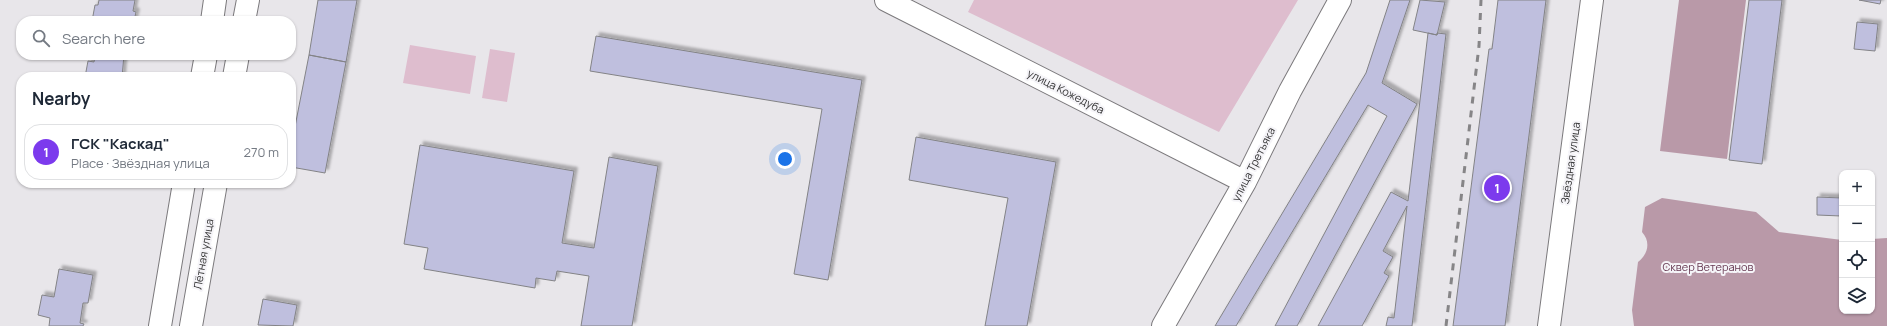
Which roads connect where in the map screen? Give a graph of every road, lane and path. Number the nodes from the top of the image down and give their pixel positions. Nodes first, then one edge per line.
1 (215, 0) edge
2 (248, 0) edge
3 (886, 0) edge
4 (1340, 0) edge
5 (1592, 0) edge
6 (213, 16) edge
7 (245, 16) edge
8 (205, 60) edge
9 (237, 60) edge
10 (203, 72) edge
11 (235, 72) edge
12 (1245, 182) junction
13 (183, 188) edge
14 (215, 188) edge
15 (160, 326) edge
16 (190, 326) edge
17 (1163, 326) edge
18 (1549, 326) edge

1 - 6 street
2 - 7 street
3 - 12 street, улица Кожедуба
4 - 12 street, улица Третьяка
5 - 18 street, Звёздная улица
8 - 10 street
9 - 11 street
12 - 17 street, улица Третьяка
13 - 15 street
14 - 16 street, Лётная улица

